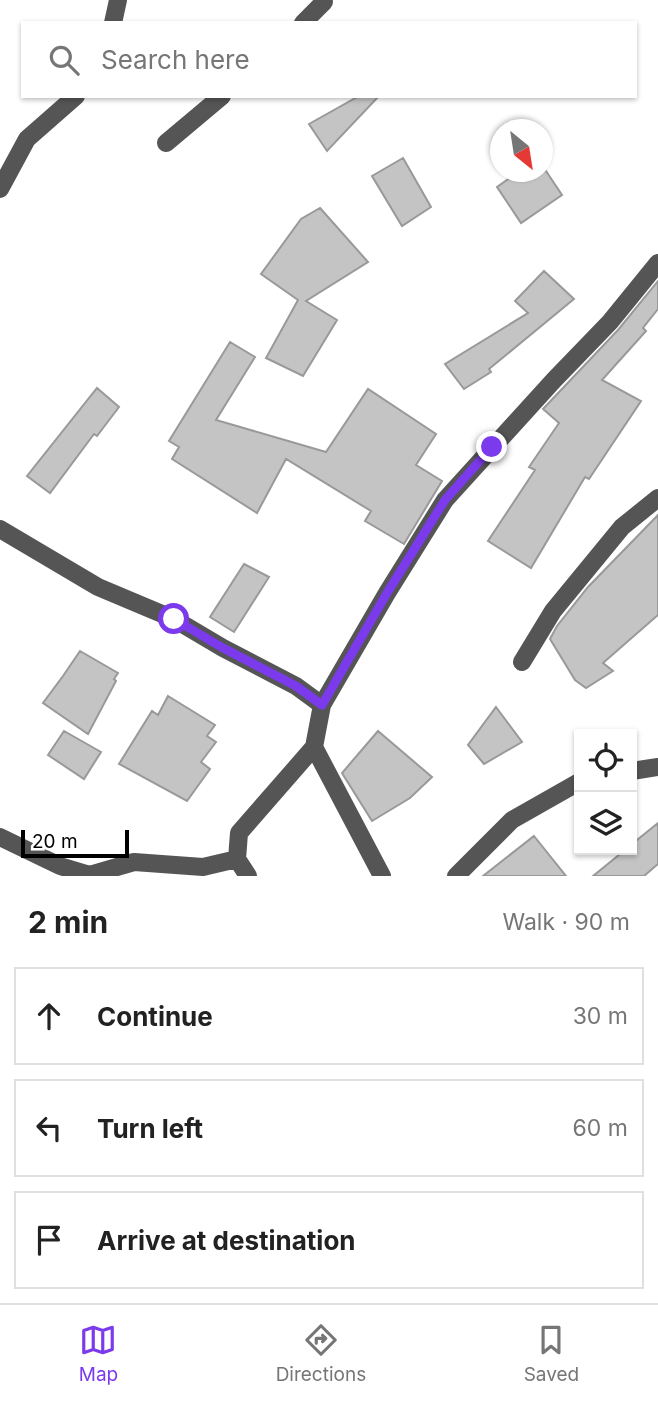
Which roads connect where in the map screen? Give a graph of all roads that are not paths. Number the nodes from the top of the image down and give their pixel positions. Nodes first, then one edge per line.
1 (118, 0) edge
2 (324, 1) edge
3 (113, 21) edge
4 (305, 21) edge
5 (74, 98) edge
6 (220, 98) edge
7 (166, 143) dead end
8 (0, 189) edge
9 (658, 263) edge
10 (658, 498) edge
11 (0, 529) edge
12 (522, 662) dead end
13 (322, 705) junction
14 (314, 747) junction
15 (658, 766) edge
16 (637, 770) edge
17 (574, 785) edge
18 (0, 837) edge
19 (237, 859) junction
20 (248, 876) edge
21 (382, 876) edge
22 (456, 876) edge

1 - 3 street
2 - 4 street
5 - 8 street
6 - 7 street
9 - 13 street
10 - 12 street
11 - 13 street
13 - 14 street
14 - 19 street
14 - 21 street
15 - 16 street
17 - 22 street
18 - 19 street
19 - 20 street

